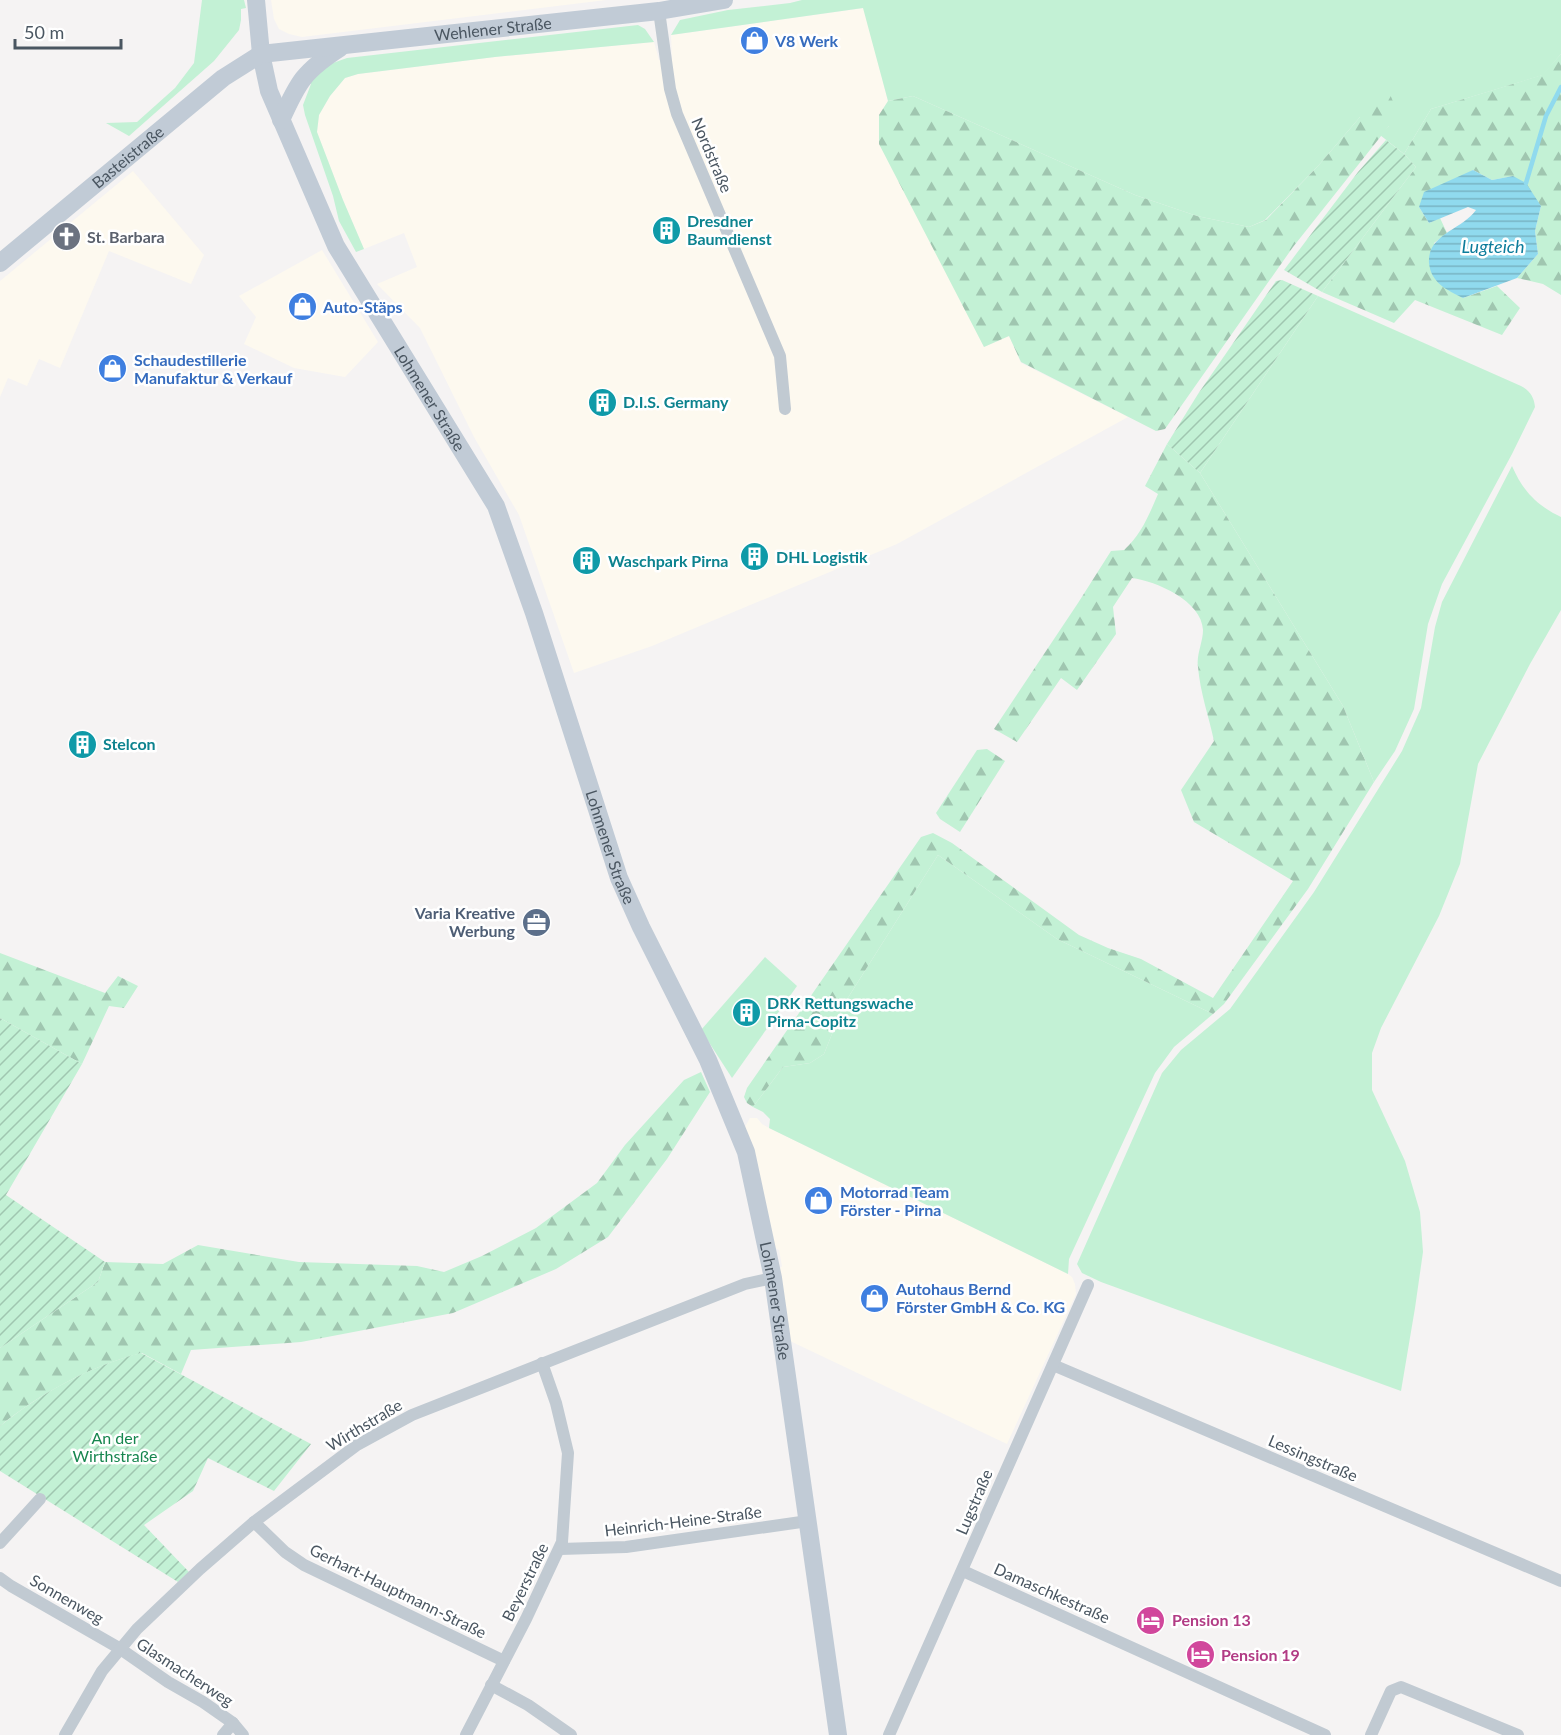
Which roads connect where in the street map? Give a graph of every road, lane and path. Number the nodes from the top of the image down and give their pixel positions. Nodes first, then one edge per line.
1 (255, 0) edge
2 (724, 0) edge
3 (659, 11) junction
4 (344, 45) junction
5 (261, 54) junction
6 (281, 120) junction
7 (0, 263) edge
8 (784, 409) dead end
9 (773, 1278) junction
10 (1088, 1286) dead end
11 (542, 1363) junction
12 (1053, 1365) junction
13 (40, 1499) dead end
14 (808, 1521) junction
15 (254, 1522) junction
16 (0, 1543) edge
17 (560, 1549) junction
18 (963, 1571) junction
19 (0, 1578) edge
20 (1561, 1581) edge
21 (119, 1648) junction
22 (504, 1661) junction
23 (491, 1685) junction
24 (233, 1723) junction
25 (892, 1734) edge
26 (65, 1735) edge
27 (223, 1735) edge
28 (243, 1735) edge
29 (466, 1735) edge
30 (571, 1735) edge
31 (838, 1735) edge
32 (1325, 1735) edge
33 (1371, 1735) edge
34 (1518, 1735) edge

1 - 5 main road, Lohmener Straße
2 - 3 main road, Wehlener Straße
3 - 4 main road, Wehlener Straße
3 - 8 street, Nordstraße
4 - 5 main road, Wehlener Straße
4 - 6 main road
5 - 6 main road, Lohmener Straße
5 - 7 main road, Basteistraße
6 - 9 main road, Lohmener Straße
9 - 11 street, Wirthstraße
9 - 14 main road, Lohmener Straße
10 - 12 street, Lugstraße
11 - 15 street, Wirthstraße
11 - 17 street, Beyerstraße
12 - 18 street, Lugstraße
12 - 20 street, Lessingstraße
13 - 16 street
14 - 17 street, Heinrich-Heine-Straße
14 - 31 main road, Lohmener Straße
15 - 21 street, Wirthstraße
15 - 22 street, Gerhart-Hauptmann-Straße
17 - 22 street, Beyerstraße
18 - 25 street, Lugstraße
18 - 32 street, Damaschkestraße
19 - 21 street, Sonnenweg
21 - 24 street, Glasmacherweg
21 - 26 street, Wirthstraße
22 - 23 street, Beyerstraße
23 - 29 street, Beyerstraße
23 - 30 street
24 - 27 street, Glasmacherweg
24 - 28 street, Glasmacherweg
33 - 34 street

